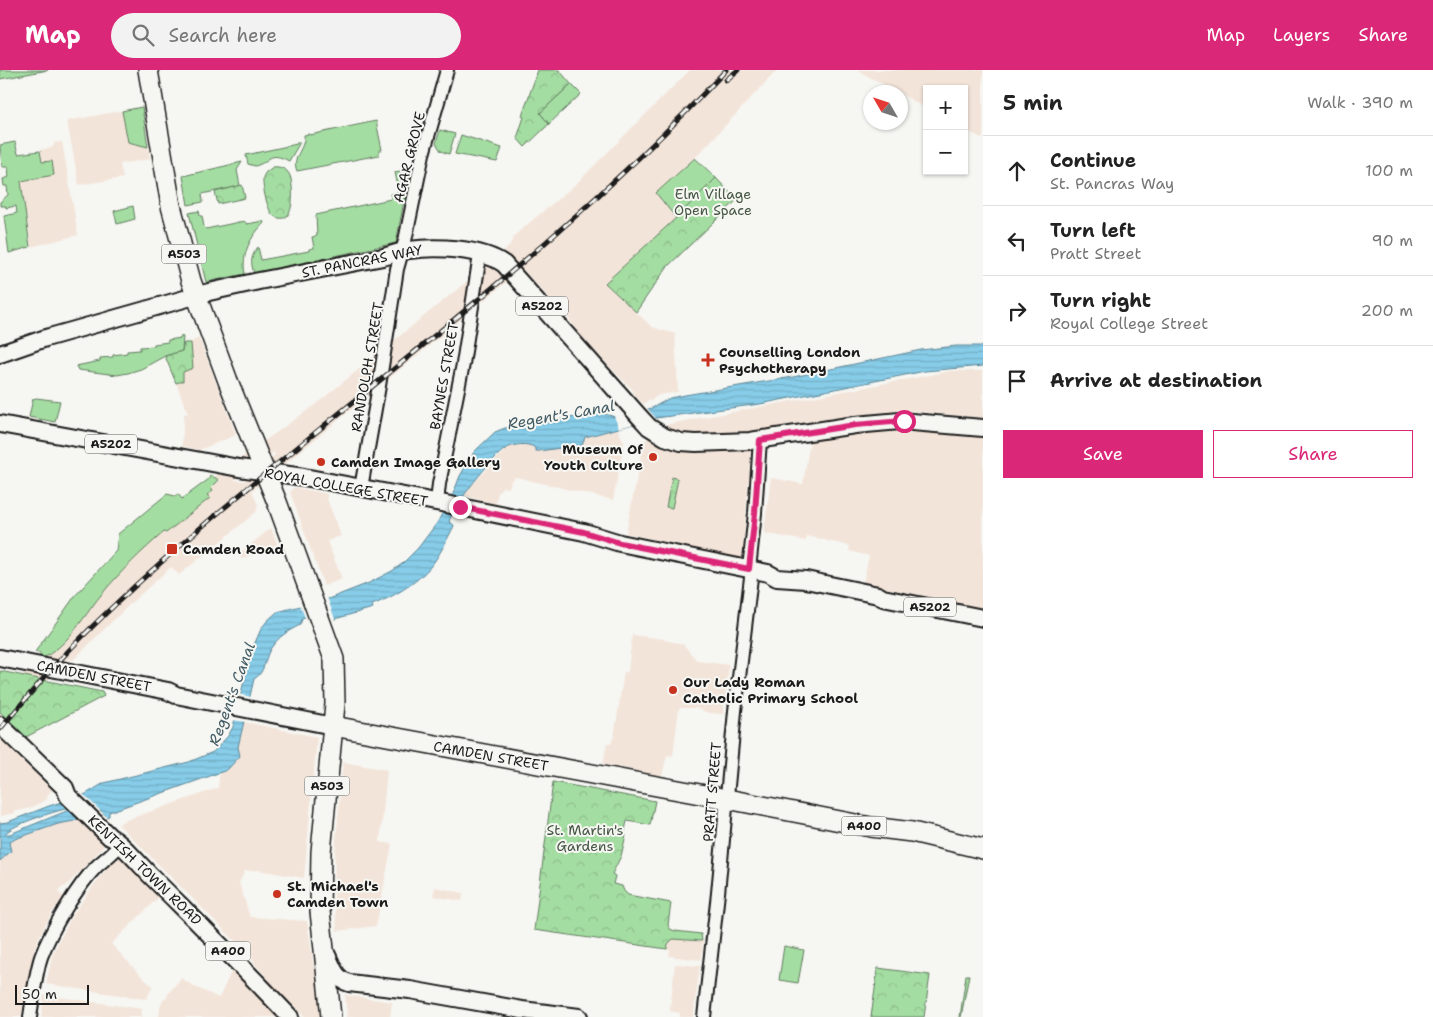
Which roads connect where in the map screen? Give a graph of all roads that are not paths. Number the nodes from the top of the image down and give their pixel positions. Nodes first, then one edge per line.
1 (148, 70) edge
2 (447, 70) edge
3 (402, 251) junction
4 (480, 255) junction
5 (196, 296) junction
6 (0, 354) edge
7 (0, 424) edge
8 (983, 428) edge
9 (760, 440) junction
10 (265, 472) junction
11 (361, 488) junction
12 (439, 503) junction
13 (750, 569) junction
14 (983, 618) edge
15 (0, 658) edge
16 (0, 725) edge
17 (333, 726) junction
18 (727, 799) junction
19 (117, 842) junction
20 (983, 849) edge
21 (324, 948) junction
22 (30, 1017) edge
23 (290, 1017) edge
24 (331, 1017) edge
25 (579, 1017) edge
26 (704, 1017) edge

1 - 5 highway, A503
2 - 3 street, AGAR GROVE
3 - 4 main road, ST. PANCRAS WAY / A5202
3 - 5 main road, ST. PANCRAS WAY / A5202
3 - 11 street, RANDOLPH STREET
4 - 9 main road, ST. PANCRAS WAY / A5202
4 - 12 street, BAYNES STREET
5 - 6 main road, ST. PANCRAS WAY / A5202
5 - 10 highway, A503
7 - 10 main road, ROYAL COLLEGE STREET / A5202
8 - 9 main road, ST. PANCRAS WAY / A5202
9 - 13 street, PRATT STREET
10 - 11 main road, ROYAL COLLEGE STREET / A5202
10 - 17 highway, A503
11 - 12 main road, ROYAL COLLEGE STREET / A5202
12 - 13 main road, ROYAL COLLEGE STREET / A5202
13 - 14 main road, ROYAL COLLEGE STREET / A5202
13 - 18 street, PRATT STREET
15 - 17 main road, CAMDEN STREET / A400
16 - 19 main road, KENTISH TOWN ROAD / A400
17 - 18 highway, CAMDEN STREET / A400
17 - 21 highway, A503
18 - 20 highway, CAMDEN STREET / A400
18 - 26 street, PRATT STREET
19 - 22 street
19 - 23 main road, KENTISH TOWN ROAD / A400
21 - 24 highway, A503
21 - 25 main road, A503

